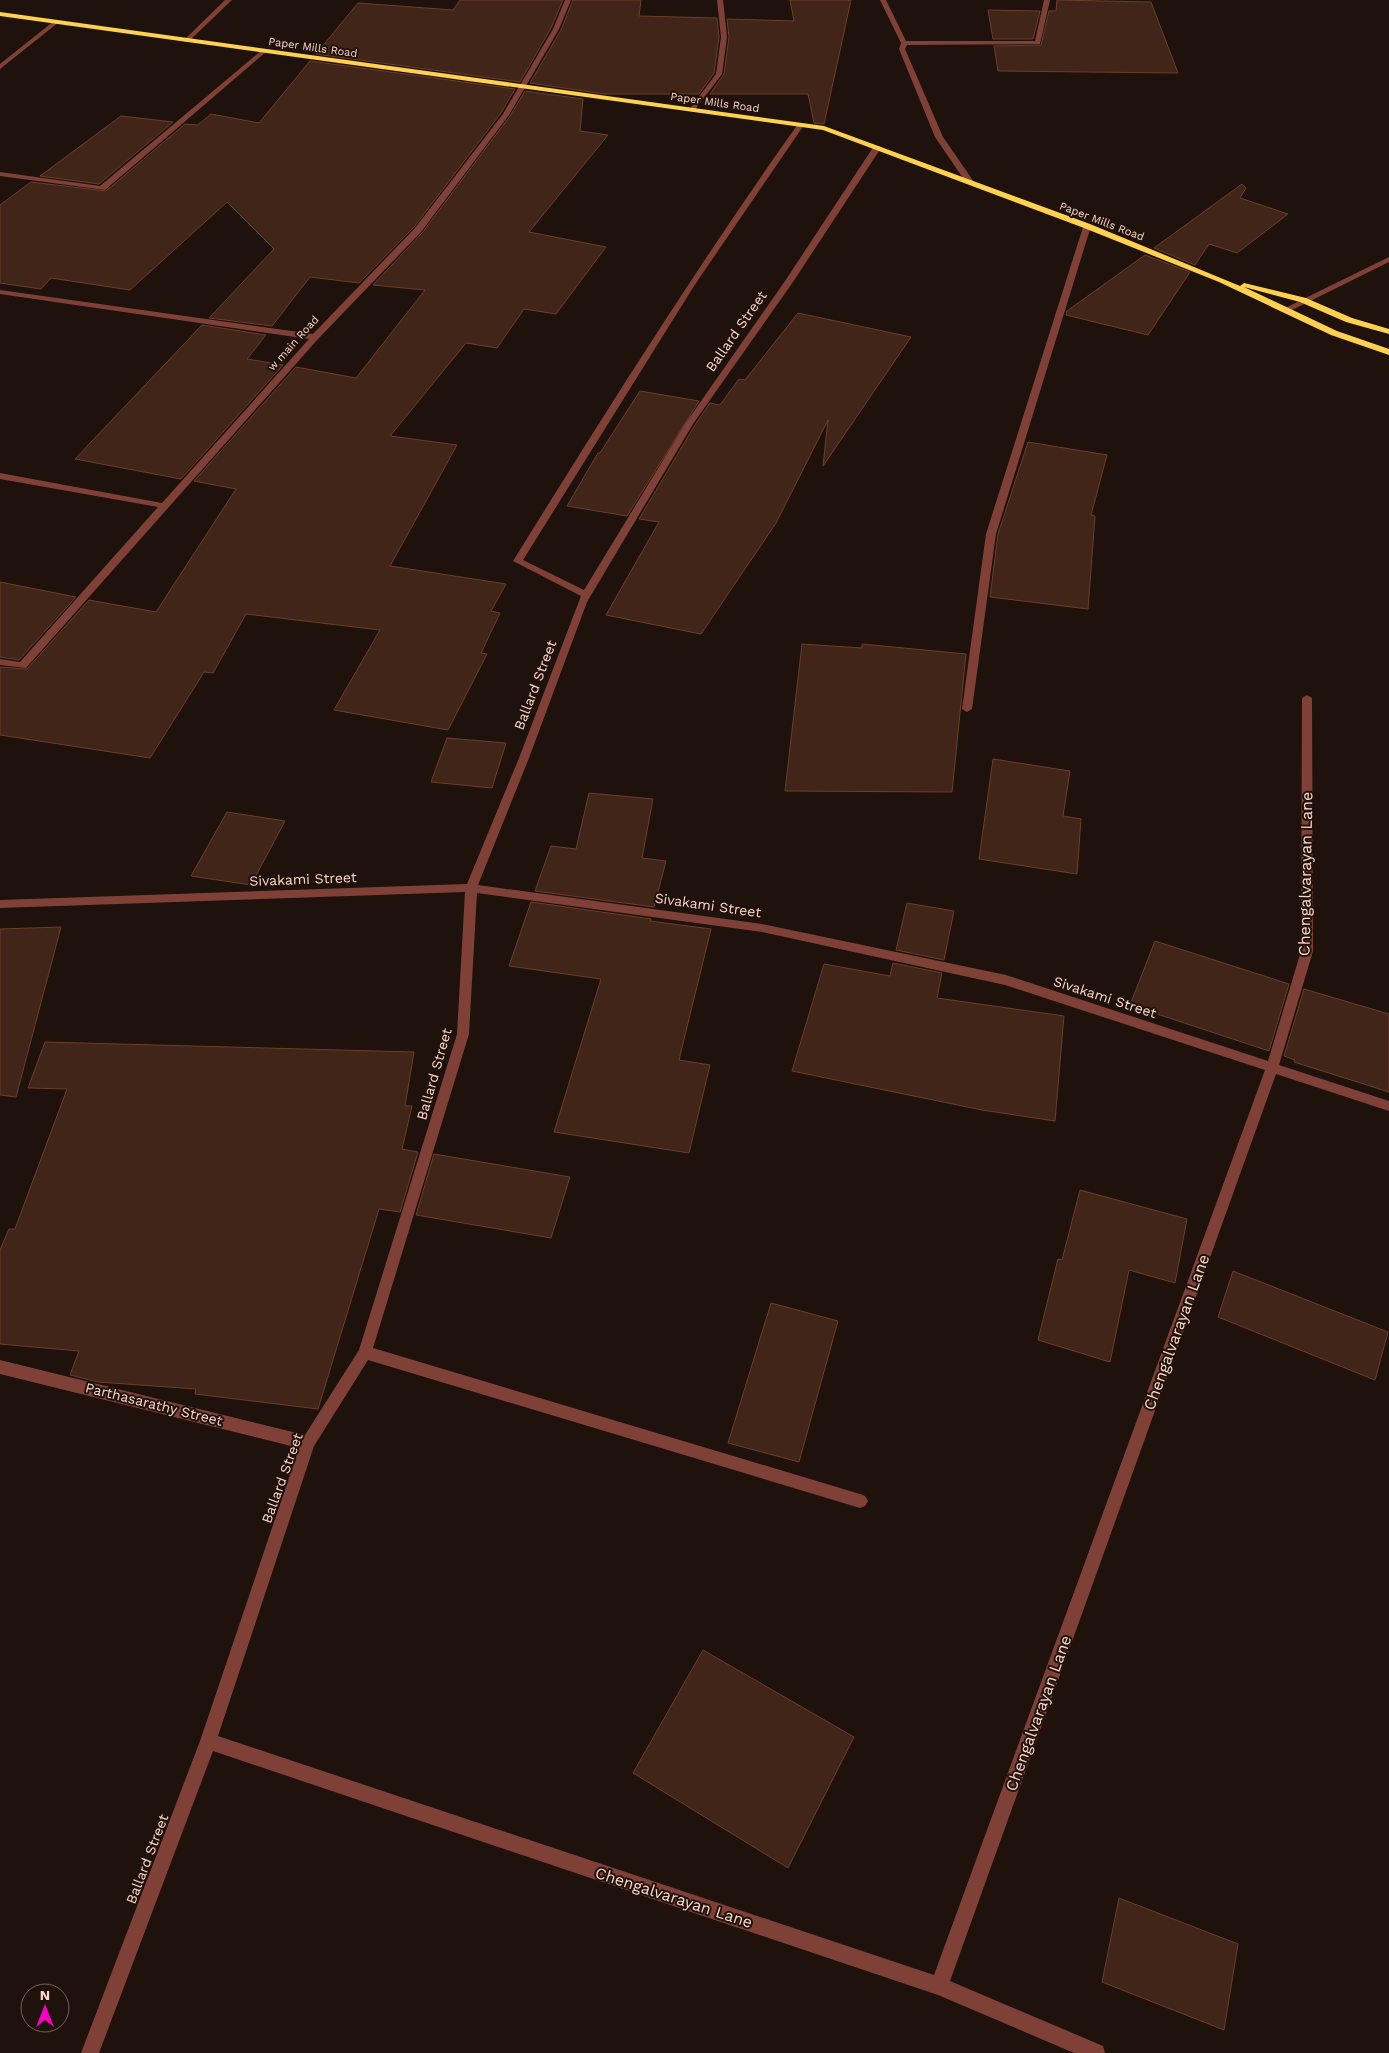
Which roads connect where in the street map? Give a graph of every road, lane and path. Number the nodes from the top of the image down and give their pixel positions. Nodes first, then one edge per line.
1 (229, 0) edge
2 (568, 0) edge
3 (720, 0) edge
4 (883, 0) edge
5 (1047, 0) edge
6 (0, 14) edge
7 (56, 22) junction
8 (186, 41) junction
9 (904, 43) junction
10 (264, 51) junction
11 (0, 67) edge
12 (524, 87) junction
13 (692, 110) junction
14 (800, 125) junction
15 (877, 148) junction
16 (0, 174) edge
17 (970, 182) junction
18 (1087, 226) junction
19 (1389, 258) edge
20 (1222, 280) junction
21 (0, 292) edge
22 (1303, 300) junction
23 (1284, 310) junction
24 (1389, 332) edge
25 (315, 337) junction
26 (1389, 352) edge
27 (0, 476) edge
28 (166, 506) junction
29 (586, 595) junction
30 (0, 662) edge
31 (1307, 698) dead end
32 (967, 709) dead end
33 (471, 888) junction
34 (0, 904) edge
35 (1272, 1068) junction
36 (1389, 1106) edge
37 (365, 1352) junction
38 (0, 1367) edge
39 (308, 1442) junction
40 (860, 1501) dead end
41 (208, 1741) junction
42 (939, 1986) junction
43 (90, 2053) edge
44 (1096, 2053) edge

1 - 8 street
2 - 12 street, w main Road
3 - 13 street
4 - 9 street
5 - 9 street
6 - 7 main road, Paper Mills Road
7 - 8 main road, Paper Mills Road
7 - 11 street
8 - 10 main road, Paper Mills Road
9 - 17 street
10 - 12 main road, Paper Mills Road
10 - 16 street
12 - 13 main road, Paper Mills Road
12 - 25 street, w main Road
13 - 14 main road, Paper Mills Road
14 - 15 main road, Paper Mills Road
14 - 29 street
15 - 17 main road, Paper Mills Road
15 - 29 street, Ballard Street
17 - 18 main road, Paper Mills Road
18 - 20 main road, Paper Mills Road
18 - 32 street
19 - 22 street
20 - 22 main road
20 - 23 main road, Paper Mills Road
21 - 25 street
22 - 23 street
22 - 24 main road
23 - 26 main road, Paper Mills Road
25 - 28 street, w main Road
27 - 28 street
28 - 30 street, w main Road
29 - 33 street, Ballard Street
31 - 35 street, Chengalvarayan Lane
33 - 34 street, Sivakami Street
33 - 35 street, Sivakami Street
33 - 37 street, Ballard Street
35 - 36 street, Sivakami Street
35 - 42 street, Chengalvarayan Lane
37 - 39 street, Ballard Street
37 - 40 street
38 - 39 street, Parthasarathy Street
39 - 41 street, Ballard Street
41 - 42 street, Chengalvarayan Lane
41 - 43 street, Ballard Street
42 - 44 street

